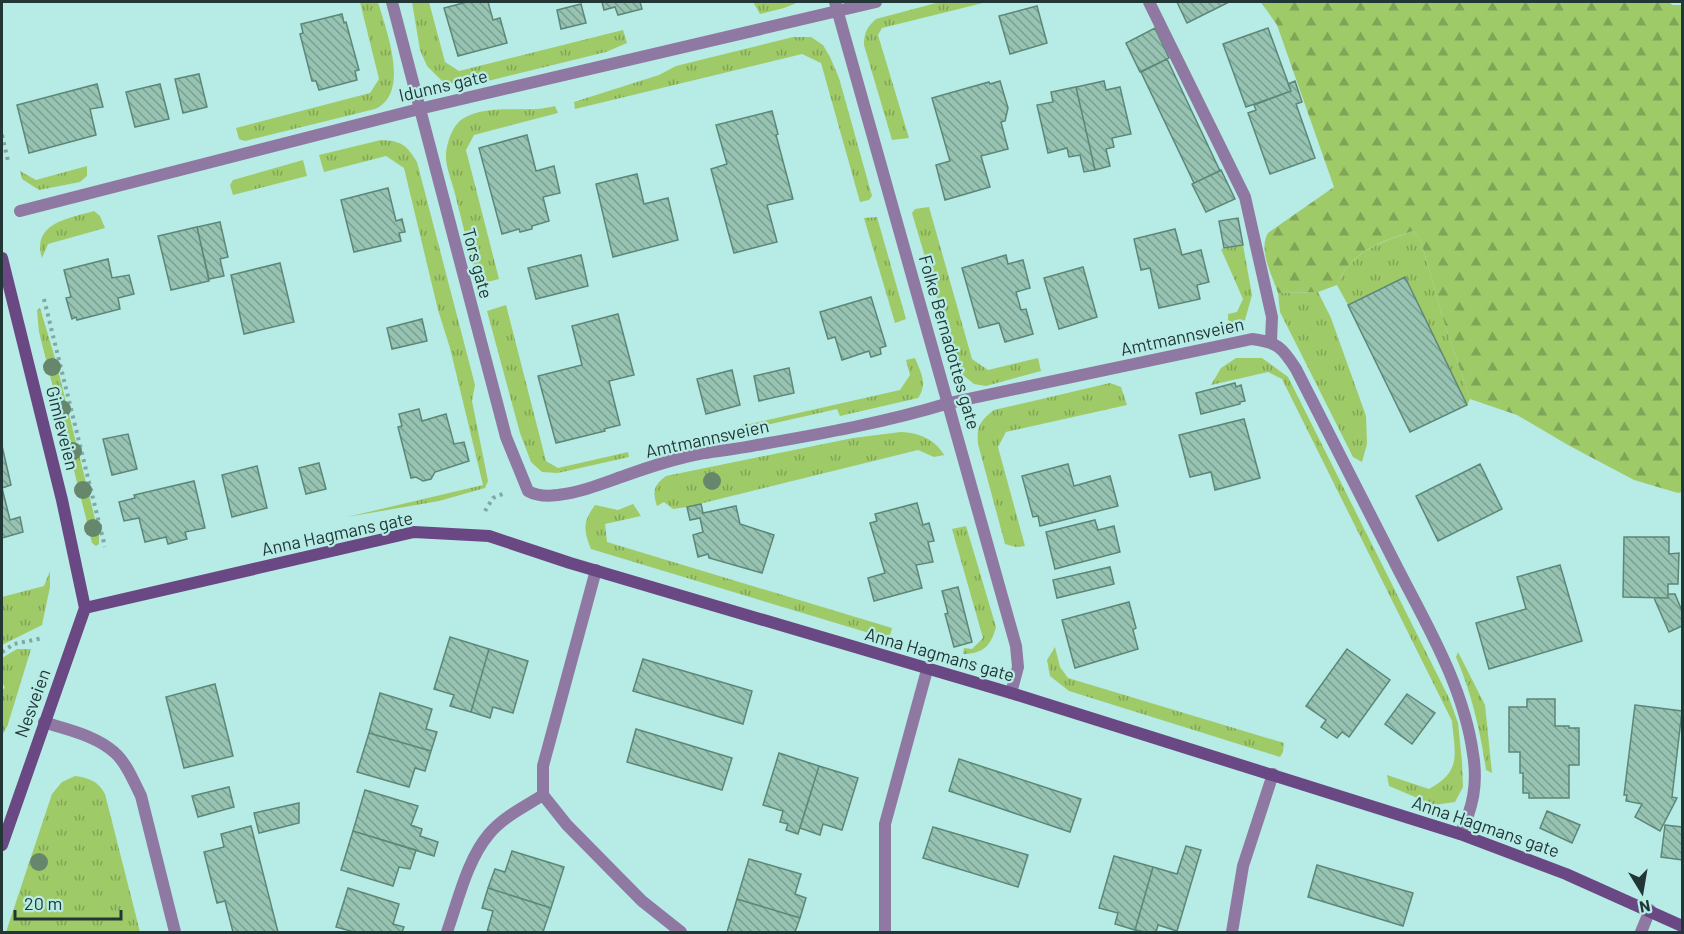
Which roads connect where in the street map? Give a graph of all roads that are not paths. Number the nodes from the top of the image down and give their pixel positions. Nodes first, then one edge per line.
1 (392, 2) edge
2 (876, 2) edge
3 (1149, 2) edge
4 (837, 6) edge
5 (419, 109) junction
6 (20, 211) dead end
7 (2, 258) edge
8 (1271, 341) junction
9 (949, 403) junction
10 (568, 493) joint
11 (596, 570) junction
12 (85, 608) junction
13 (927, 670) junction
14 (1011, 693) junction
15 (44, 722) junction
16 (1273, 774) junction
17 (543, 795) junction
18 (1460, 834) junction
19 (2, 845) edge
20 (1650, 910) junction
21 (1683, 926) edge
22 (175, 933) edge
23 (447, 933) edge
24 (681, 933) edge
25 (885, 933) edge
26 (1232, 933) edge
27 (1641, 933) edge

1 - 5 street, Tors gate
2 - 4 street, Idunns gate
3 - 8 street
4 - 5 street, Idunns gate
4 - 9 street, Folke Bernadottes gate
5 - 6 street, Idunns gate
5 - 10 street, Tors gate
7 - 12 street, Gimleveien
8 - 9 street, Amtmannsveien
8 - 18 street, Amtmannsveien
9 - 10 street, Amtmannsveien
9 - 14 street, Folke Bernadottes gate
11 - 12 street, Anna Hagmans gate
11 - 13 street, Anna Hagmans gate
11 - 17 street
12 - 15 street, Nesveien
13 - 14 street, Anna Hagmans gate
13 - 25 street
14 - 16 street, Anna Hagmans gate
15 - 19 street, Nesveien
15 - 22 street
16 - 18 street, Anna Hagmans gate
16 - 26 street
17 - 23 street
17 - 24 street
18 - 20 street, Anna Hagmans gate
20 - 21 street, Anna Hagmans gate
20 - 27 street

